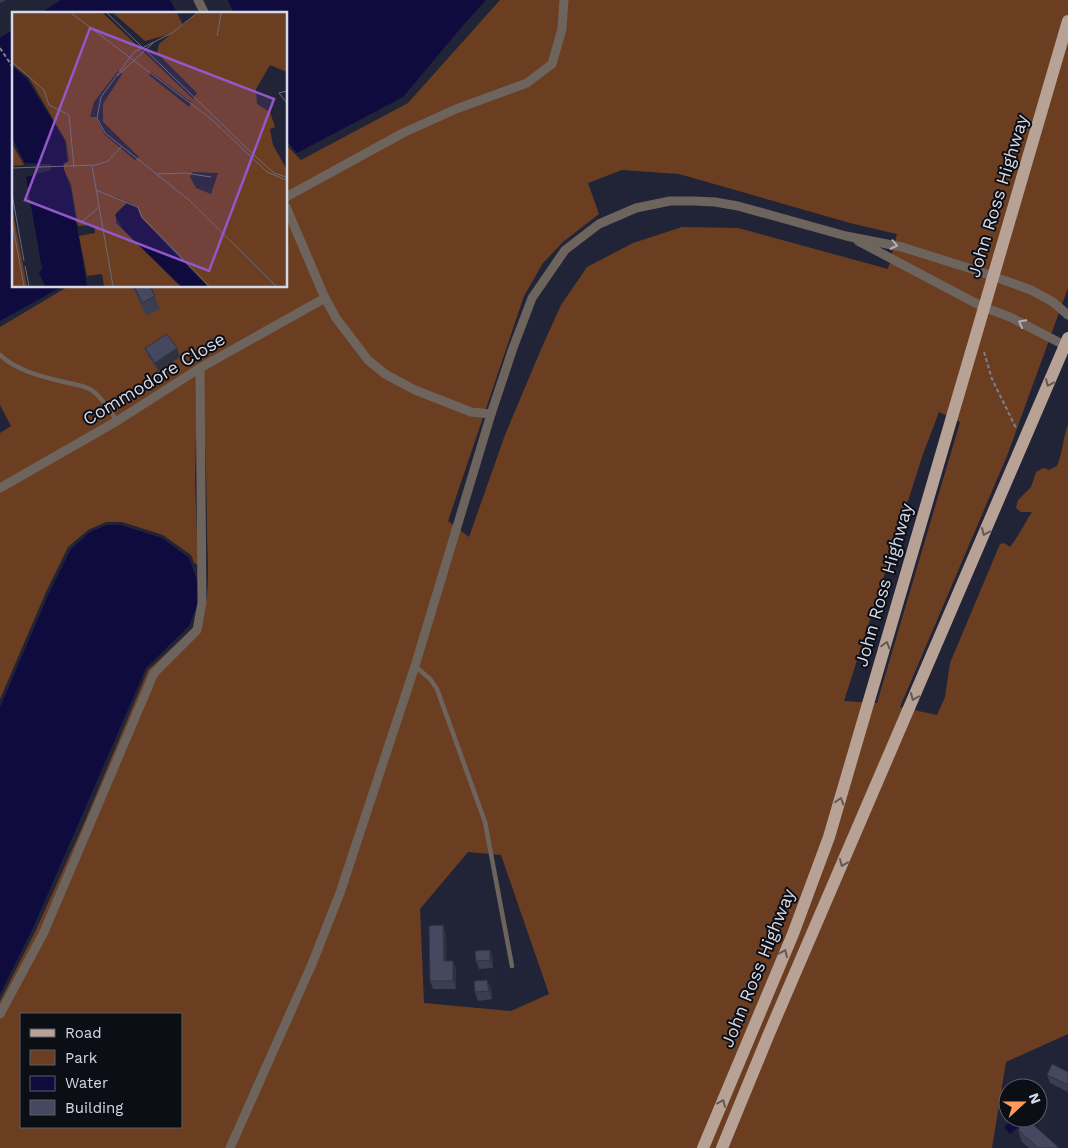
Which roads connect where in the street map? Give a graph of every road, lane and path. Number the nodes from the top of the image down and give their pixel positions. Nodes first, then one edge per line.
1 (198, 0) edge
2 (564, 0) edge
3 (204, 12) edge
4 (1068, 21) edge
5 (0, 48) edge
6 (12, 66) edge
7 (288, 196) edge
8 (288, 212) edge
9 (846, 236) junction
10 (992, 277) junction
11 (325, 298) junction
12 (983, 306) junction
13 (1068, 315) edge
14 (977, 328) junction
15 (1067, 344) edge
16 (0, 355) edge
17 (200, 368) junction
18 (491, 414) junction
19 (117, 421) junction
20 (1024, 443) junction
21 (0, 488) edge
22 (415, 666) junction
23 (512, 966) dead end
24 (0, 1014) edge
25 (230, 1148) edge
26 (703, 1148) edge
27 (722, 1148) edge

1 - 3 street
2 - 7 street
4 - 10 main road, John Ross Highway
5 - 6 path
8 - 11 street
9 -> 10 street
9 - 12 street
9 - 18 street
10 - 12 main road, John Ross Highway
10 - 13 street
11 - 17 street, Commodore Close
11 - 18 street
12 - 14 main road, John Ross Highway
15 -> 12 street
14 - 20 path
26 -> 14 main road, John Ross Highway
15 -> 20 main road, John Ross Highway
16 - 19 lane
17 - 19 street, Commodore Close
17 - 24 street
18 - 22 street
19 - 21 street, Commodore Close
20 -> 27 main road, John Ross Highway
22 - 23 lane
22 - 25 street

